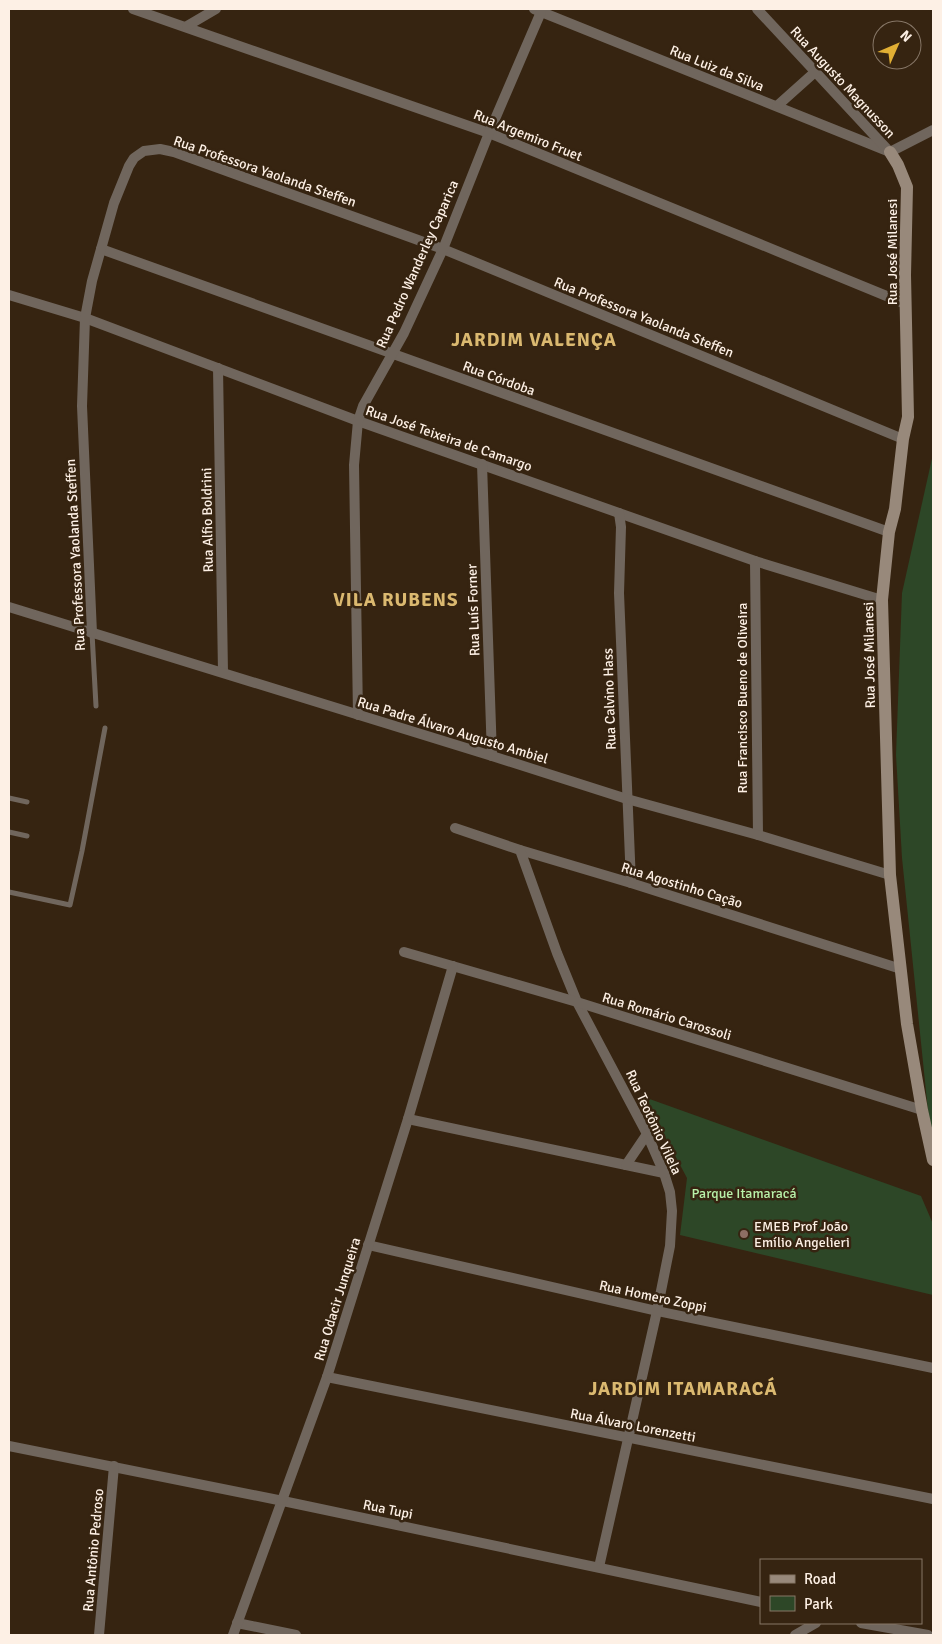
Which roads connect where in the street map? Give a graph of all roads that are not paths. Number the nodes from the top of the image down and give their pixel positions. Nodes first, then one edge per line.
1 (133, 9) edge
2 (216, 9) edge
3 (757, 9) edge
4 (537, 10) edge
5 (187, 26) junction
6 (815, 72) junction
7 (777, 106) junction
8 (933, 130) edge
9 (489, 133) junction
10 (890, 152) junction
11 (101, 249) junction
12 (442, 249) junction
13 (9, 294) edge
14 (906, 304) junction
15 (85, 318) junction
16 (392, 354) junction
17 (218, 368) junction
18 (358, 421) junction
19 (903, 439) junction
20 (482, 464) junction
21 (619, 513) junction
22 (889, 532) junction
23 (754, 561) junction
24 (882, 600) junction
25 (9, 607) edge
26 (92, 633) junction
27 (223, 672) junction
28 (96, 706) dead end
29 (358, 715) junction
30 (105, 728) dead end
31 (492, 756) junction
32 (9, 798) edge
33 (627, 799) junction
34 (27, 802) dead end
35 (455, 828) dead end
36 (9, 832) edge
37 (758, 835) junction
38 (27, 836) dead end
39 (520, 850) junction
40 (890, 875) junction
41 (631, 883) junction
42 (9, 892) edge
43 (404, 952) dead end
44 (453, 966) junction
45 (901, 970) junction
46 (577, 1002) junction
47 (922, 1110) junction
48 (408, 1119) junction
49 (647, 1134) junction
50 (933, 1160) edge
51 (626, 1165) junction
52 (664, 1173) junction
53 (368, 1245) junction
54 (657, 1311) junction
55 (933, 1368) edge
56 (327, 1377) junction
57 (629, 1438) junction
58 (9, 1446) edge
59 (114, 1466) junction
60 (933, 1499) edge
61 (283, 1501) junction
62 (599, 1567) junction
63 (760, 1602) edge
64 (237, 1623) junction
65 (814, 1624) edge
66 (867, 1624) edge
67 (99, 1635) edge
68 (233, 1635) edge
69 (296, 1635) edge
70 (795, 1635) edge
71 (928, 1635) edge

1 - 5 street, Rua Argemiro Fruet
2 - 5 street
3 - 6 street, Rua Augusto Magnusson
4 - 7 street, Rua Luiz da Silva
4 - 9 street, Rua Pedro Wanderley Caparica
5 - 9 street, Rua Argemiro Fruet
6 - 7 street
6 - 10 street, Rua Augusto Magnusson
7 - 10 street, Rua Luiz da Silva
8 - 10 street
9 - 12 street, Rua Pedro Wanderley Caparica
9 - 14 street, Rua Argemiro Fruet
10 - 14 street, Rua José Milanesi
11 - 12 street, Rua Professora Yaolanda Steffen
11 - 15 street, Rua Professora Yaolanda Steffen
11 - 16 street, Rua Córdoba
12 - 16 street, Rua Pedro Wanderley Caparica
12 - 19 street, Rua Professora Yaolanda Steffen
13 - 15 street, Rua José Teixeira de Camargo
14 - 19 street, Rua José Milanesi
15 - 17 street, Rua José Teixeira de Camargo
15 - 26 street, Rua Professora Yaolanda Steffen
16 - 18 street, Rua Pedro Wanderley Caparica
16 - 22 street, Rua Córdoba
17 - 18 street, Rua José Teixeira de Camargo
17 - 27 street, Rua Alfio Boldrini
18 - 20 street, Rua José Teixeira de Camargo
18 - 29 street, Rua Pedro Wanderley Caparica
19 - 22 street, Rua José Milanesi
20 - 21 street, Rua José Teixeira de Camargo
20 - 31 street, Rua Luís Forner
21 - 23 street, Rua José Teixeira de Camargo
21 - 33 street, Rua Calvino Hass
22 - 24 street, Rua José Milanesi
23 - 24 street, Rua José Teixeira de Camargo
23 - 37 street, Rua Francisco Bueno de Oliveira
24 - 40 street, Rua José Milanesi
25 - 26 street, Rua Padre Álvaro Augusto Ambiel
26 - 27 street, Rua Padre Álvaro Augusto Ambiel
26 - 28 lane, Rua Professora Yaolanda Steffen
27 - 29 street, Rua Padre Álvaro Augusto Ambiel
29 - 31 street, Rua Padre Álvaro Augusto Ambiel
30 - 42 lane
31 - 33 street, Rua Padre Álvaro Augusto Ambiel
32 - 34 lane
33 - 37 street, Rua Padre Álvaro Augusto Ambiel
33 - 41 street, Rua Calvino Hass
35 - 39 street, Rua Agostinho Cação
36 - 38 lane
37 - 40 street, Rua Padre Álvaro Augusto Ambiel
39 - 41 street, Rua Agostinho Cação
39 - 46 street, Rua Teotônio Vilela
40 - 45 street, Rua José Milanesi
41 - 45 street, Rua Agostinho Cação
43 - 44 street, Rua Romário Carossoli
44 - 46 street, Rua Romário Carossoli
44 - 48 street, Rua Odacir Junqueira
45 - 47 street, Rua José Milanesi
46 - 47 street, Rua Romário Carossoli
46 - 49 street, Rua Teotônio Vilela
47 - 50 street, Rua José Milanesi
48 - 51 street
48 - 53 street, Rua Odacir Junqueira
49 - 51 street
49 - 52 street, Rua Teotônio Vilela
51 - 52 street
52 - 54 street, Rua Teotônio Vilela
53 - 54 street, Rua Homero Zoppi
53 - 56 street, Rua Odacir Junqueira
54 - 55 street, Rua Homero Zoppi
54 - 57 street, Rua Teotônio Vilela
56 - 57 street, Rua Álvaro Lorenzetti
56 - 61 street, Rua Odacir Junqueira
57 - 60 street, Rua Álvaro Lorenzetti
57 - 62 street, Rua Teotônio Vilela
58 - 59 street, Rua Tupi
59 - 61 street, Rua Tupi
59 - 67 street, Rua Antônio Pedroso
61 - 62 street, Rua Tupi
61 - 64 street, Rua Odacir Junqueira
62 - 63 street, Rua Tupi
64 - 68 street, Rua Odacir Junqueira
64 - 69 street
65 - 70 street
66 - 71 street

